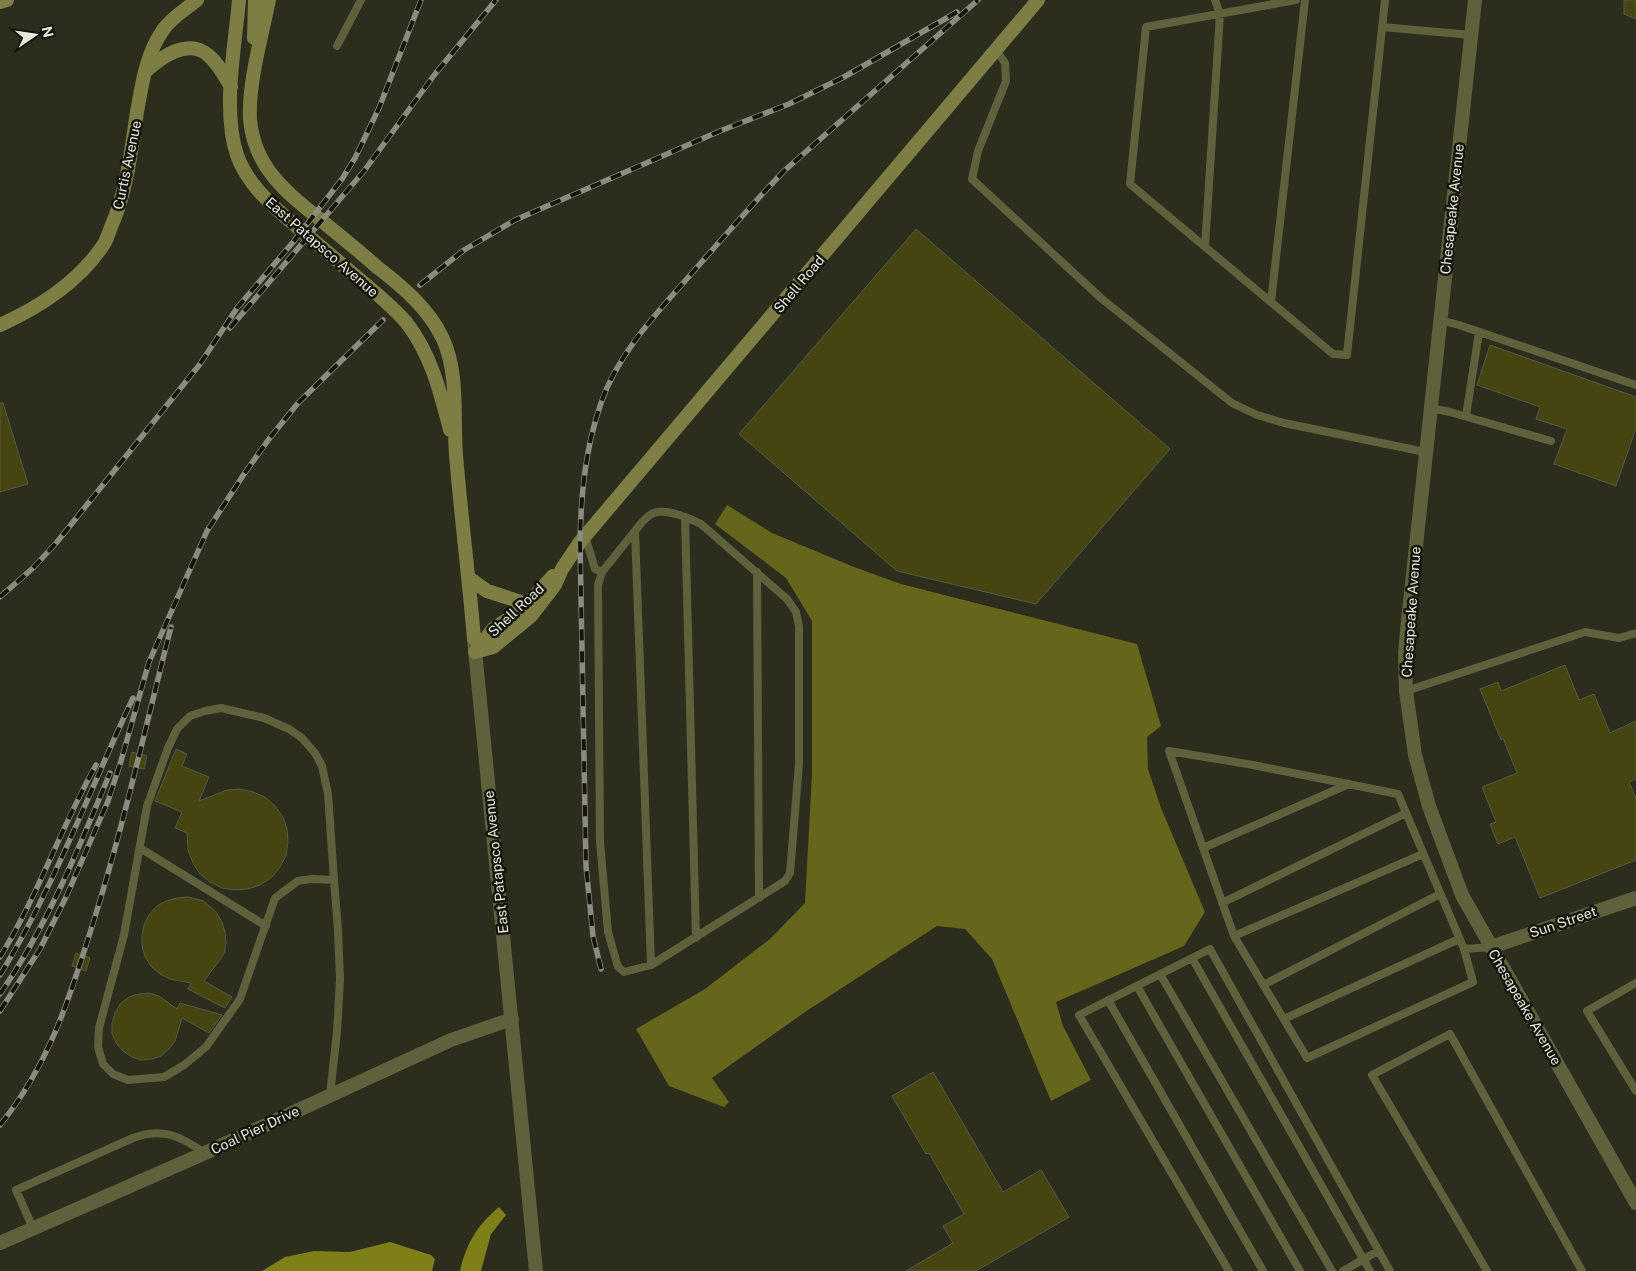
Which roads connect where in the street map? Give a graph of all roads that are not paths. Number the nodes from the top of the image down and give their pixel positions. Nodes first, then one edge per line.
1 (7, 0) edge
2 (197, 0) edge
3 (239, 0) edge
4 (255, 0) edge
5 (269, 0) edge
6 (361, 0) edge
7 (1038, 0) edge
8 (1215, 0) edge
9 (1296, 0) edge
10 (1305, 0) edge
11 (1385, 0) edge
12 (1475, 0) edge
13 (0, 2) edge
14 (1220, 14) junction
15 (1382, 27) junction
16 (1471, 35) junction
17 (337, 46) dead end
18 (996, 50) junction
19 (144, 73) junction
20 (231, 87) junction
21 (252, 89) junction
22 (1205, 246) junction
23 (1272, 302) junction
24 (1440, 320) junction
25 (0, 325) edge
26 (1479, 332) junction
27 (1636, 385) edge
28 (1430, 408) junction
29 (1466, 416) junction
30 (1551, 441) dead end
31 (1425, 452) junction
32 (456, 453) junction
33 (685, 517) junction
34 (634, 531) junction
35 (585, 536) junction
36 (562, 569) junction
37 (602, 572) junction
38 (757, 572) junction
39 (469, 578) junction
40 (527, 604) junction
41 (1636, 633) edge
42 (475, 646) junction
43 (1406, 691) junction
44 (1349, 784) junction
45 (1406, 813) junction
46 (140, 848) junction
47 (1203, 848) junction
48 (1423, 854) junction
49 (334, 880) junction
50 (1440, 894) junction
51 (759, 898) junction
52 (1636, 898) edge
53 (1222, 903) junction
54 (266, 926) junction
55 (1234, 936) junction
56 (696, 938) junction
57 (1459, 939) junction
58 (1491, 947) junction
59 (1464, 949) junction
60 (1192, 958) junction
61 (651, 965) junction
62 (1160, 974) junction
63 (1636, 983) edge
64 (1263, 985) junction
65 (1137, 986) junction
66 (1108, 1000) junction
67 (512, 1019) junction
68 (1284, 1019) junction
69 (1636, 1091) edge
70 (330, 1095) junction
71 (205, 1153) junction
72 (1636, 1203) edge
73 (33, 1228) junction
74 (0, 1243) edge
75 (1378, 1251) junction
76 (1363, 1259) junction
77 (536, 1271) edge
78 (1229, 1271) edge
79 (1263, 1271) edge
80 (1300, 1271) edge
81 (1332, 1271) edge
82 (1343, 1271) edge
83 (1370, 1271) edge
84 (1390, 1271) edge
85 (1487, 1271) edge
86 (1582, 1271) edge

1 - 13 main road
2 - 19 main road, Curtis Avenue
3 - 20 main road, East Patapsco Avenue
4 - 21 main road
5 - 21 main road, East Patapsco Avenue
6 - 17 lane
7 - 18 main road, Shell Road
8 - 14 lane
9 - 14 lane
10 - 23 lane
11 - 15 lane
12 - 16 street, Chesapeake Avenue
14 - 22 lane
14 - 22 lane
15 - 16 lane
15 - 23 lane
16 - 24 street, Chesapeake Avenue
18 - 31 lane
18 - 35 main road, Shell Road
19 - 20 main road
19 - 25 main road, Curtis Avenue
20 - 32 main road, East Patapsco Avenue
21 - 32 main road, East Patapsco Avenue
22 - 23 lane
24 - 26 lane
24 - 28 street, Chesapeake Avenue
26 - 27 lane
26 - 29 lane
28 - 29 lane
28 - 31 street, Chesapeake Avenue
29 - 30 lane
31 - 43 street, Chesapeake Avenue
32 - 39 main road, East Patapsco Avenue
33 - 34 lane
33 - 38 lane
33 - 56 lane
34 - 37 lane
34 - 61 lane
35 - 36 main road, Shell Road
35 - 37 lane
36 - 40 main road, Shell Road
36 - 42 main road, Shell Road
37 - 61 lane
38 - 51 lane
38 - 51 lane
39 - 40 main road
39 - 42 main road, East Patapsco Avenue
40 - 42 main road, Shell Road
41 - 43 lane
42 - 67 street, East Patapsco Avenue
43 - 58 street, Chesapeake Avenue
44 - 45 lane
44 - 47 lane
44 - 47 lane
45 - 48 lane
45 - 53 lane
46 - 49 lane
46 - 54 lane
46 - 54 lane
47 - 53 lane
48 - 50 lane
48 - 55 lane
49 - 54 lane
49 - 70 lane
50 - 57 lane
50 - 64 lane
51 - 56 lane
52 - 58 street, Sun Street
53 - 55 lane
55 - 64 lane
56 - 61 lane
57 - 59 lane
57 - 68 lane
58 - 59 lane
58 - 72 street, Chesapeake Avenue
59 - 68 lane
60 - 62 lane
60 - 75 lane
60 - 76 lane
62 - 65 lane
62 - 81 lane
63 - 69 lane
64 - 68 lane
65 - 66 lane
65 - 80 lane
66 - 78 lane
66 - 79 lane
67 - 70 street, Coal Pier Drive
67 - 77 street, East Patapsco Avenue
70 - 71 street, Coal Pier Drive
71 - 73 street, Coal Pier Drive
71 - 73 lane
73 - 74 street, Coal Pier Drive
75 - 76 lane
75 - 84 lane
76 - 82 lane
76 - 83 lane
85 - 86 lane

